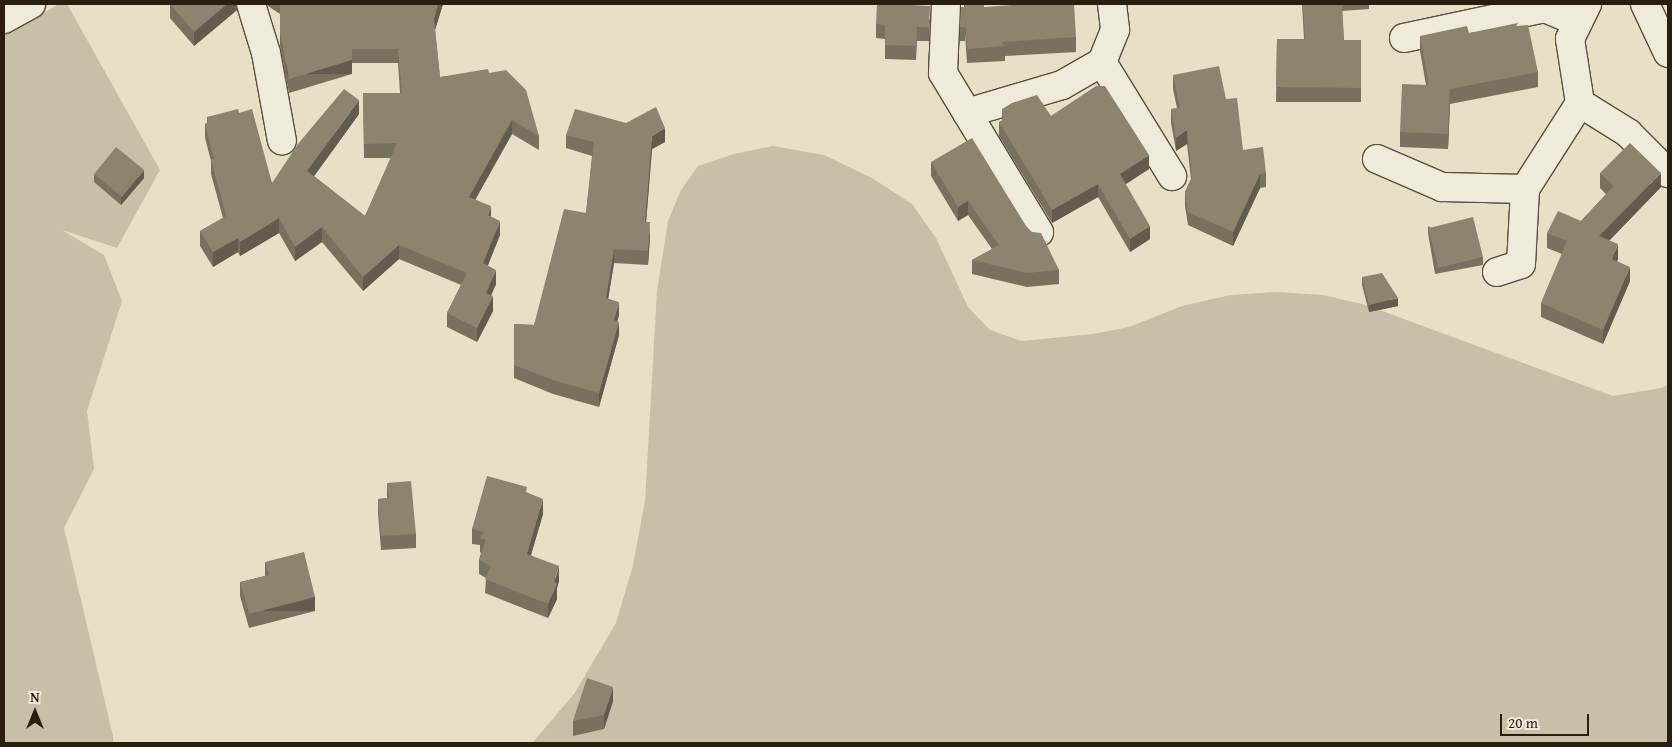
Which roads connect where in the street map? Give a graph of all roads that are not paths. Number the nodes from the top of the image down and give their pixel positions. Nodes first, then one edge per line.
1 (31, 4) edge
2 (251, 4) edge
3 (946, 4) edge
4 (1112, 4) edge
5 (1645, 4) edge
6 (1583, 13) edge
7 (4, 19) edge
8 (1404, 38) dead end
9 (1668, 53) edge
10 (1102, 62) junction
11 (1580, 103) junction
12 (967, 113) junction
13 (282, 141) dead end
14 (1378, 159) dead end
15 (1668, 173) edge
16 (1172, 176) dead end
17 (1525, 190) junction
18 (1040, 232) edge
19 (1497, 272) dead end

1 - 7 street
2 - 13 street
3 - 12 street
4 - 10 street
5 - 9 street
6 - 8 street
6 - 11 street
10 - 12 street
10 - 16 street
11 - 15 street
11 - 17 street
12 - 18 street
14 - 17 street
17 - 19 street

